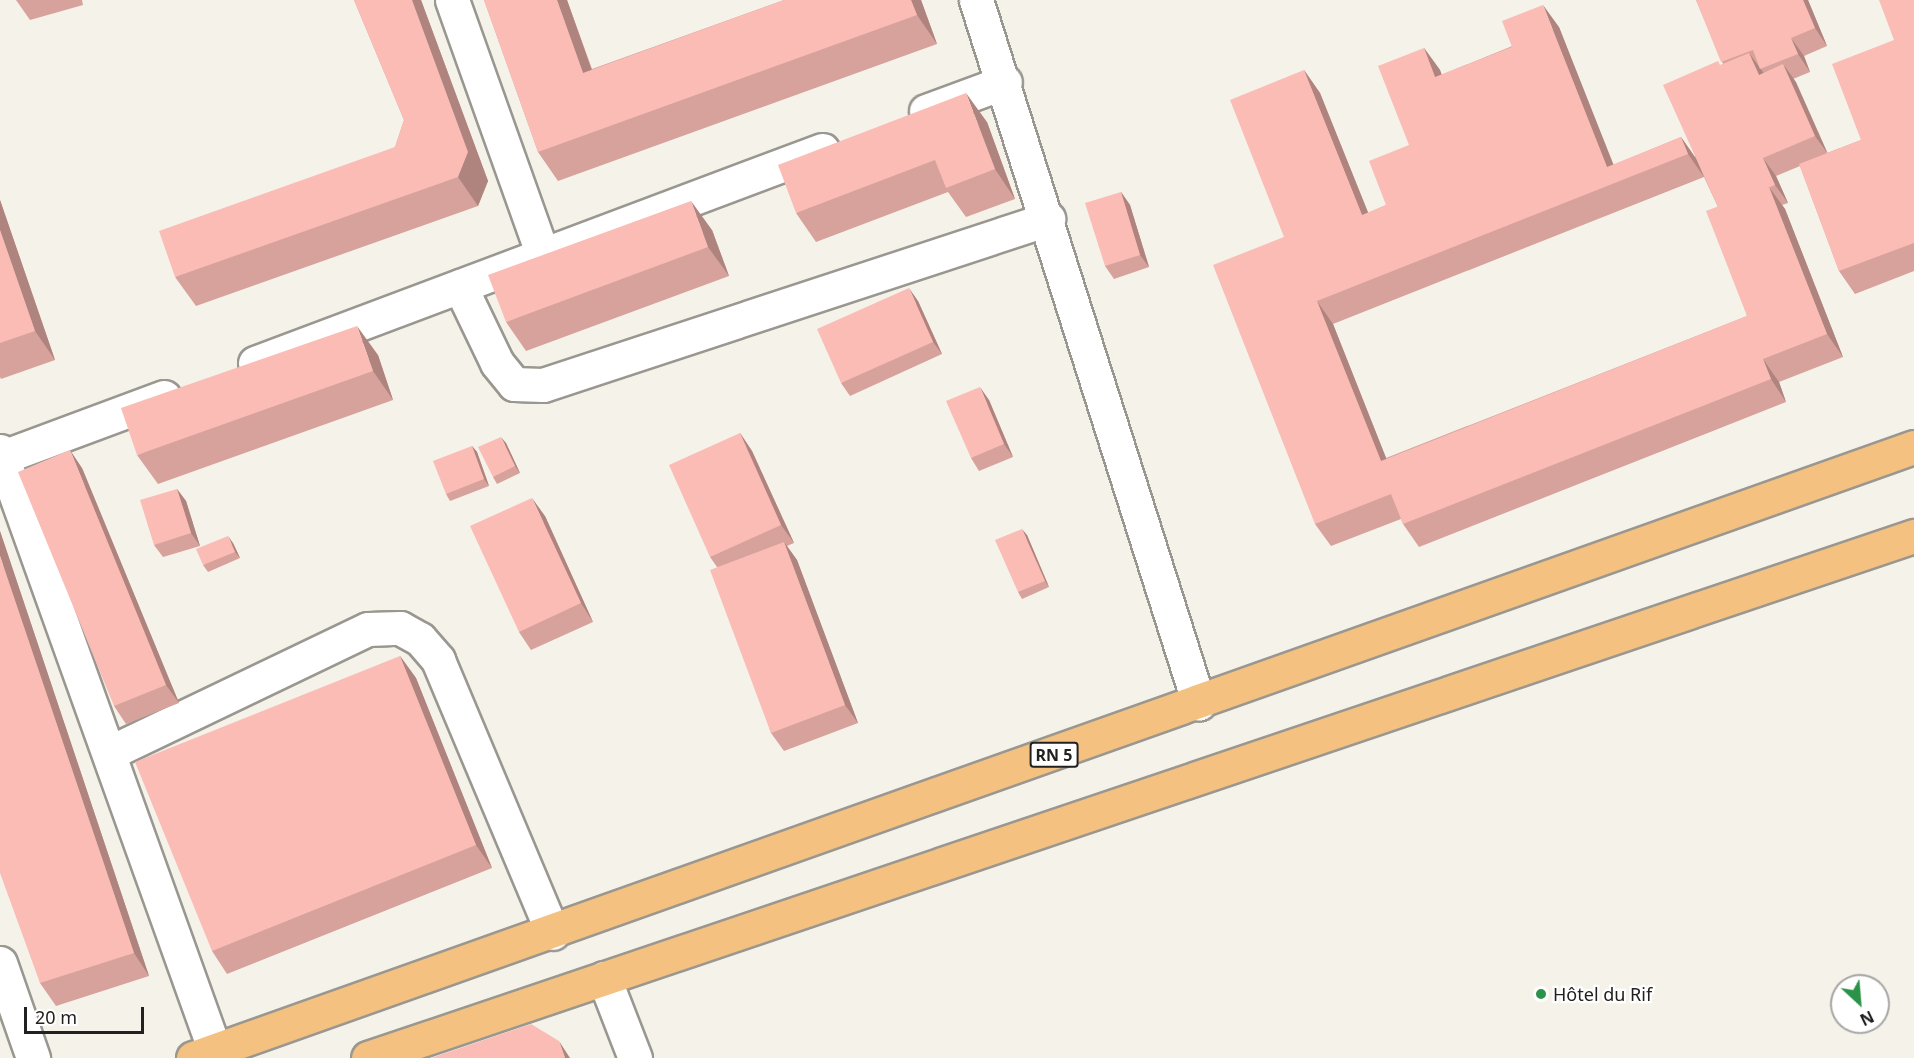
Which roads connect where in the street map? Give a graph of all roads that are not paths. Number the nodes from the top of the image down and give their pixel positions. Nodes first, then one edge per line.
1 (452, 0) edge
2 (976, 0) edge
3 (1005, 81) junction
4 (895, 123) edge
5 (851, 139) edge
6 (1048, 219) junction
7 (543, 255) junction
8 (460, 286) junction
9 (224, 374) edge
10 (190, 387) edge
11 (1914, 447) edge
12 (1, 455) edge
13 (1914, 536) edge
14 (1199, 704) junction
15 (109, 753) junction
16 (553, 933) junction
17 (0, 963) edge
18 (604, 978) junction
19 (204, 1054) edge
20 (33, 1058) edge
21 (368, 1058) edge
22 (635, 1058) edge

1 - 7 street
2 - 3 street
3 - 4 street
3 - 6 street
5 - 7 street
6 - 8 street
6 - 14 street
7 - 8 street
8 - 9 street
10 - 12 street
11 - 14 main road, RN 5
12 - 15 street
13 - 18 main road
14 - 16 main road, RN 5
15 - 16 street
15 - 19 street
16 - 19 main road, RN 5
17 - 20 street
18 - 21 main road
18 - 22 street

